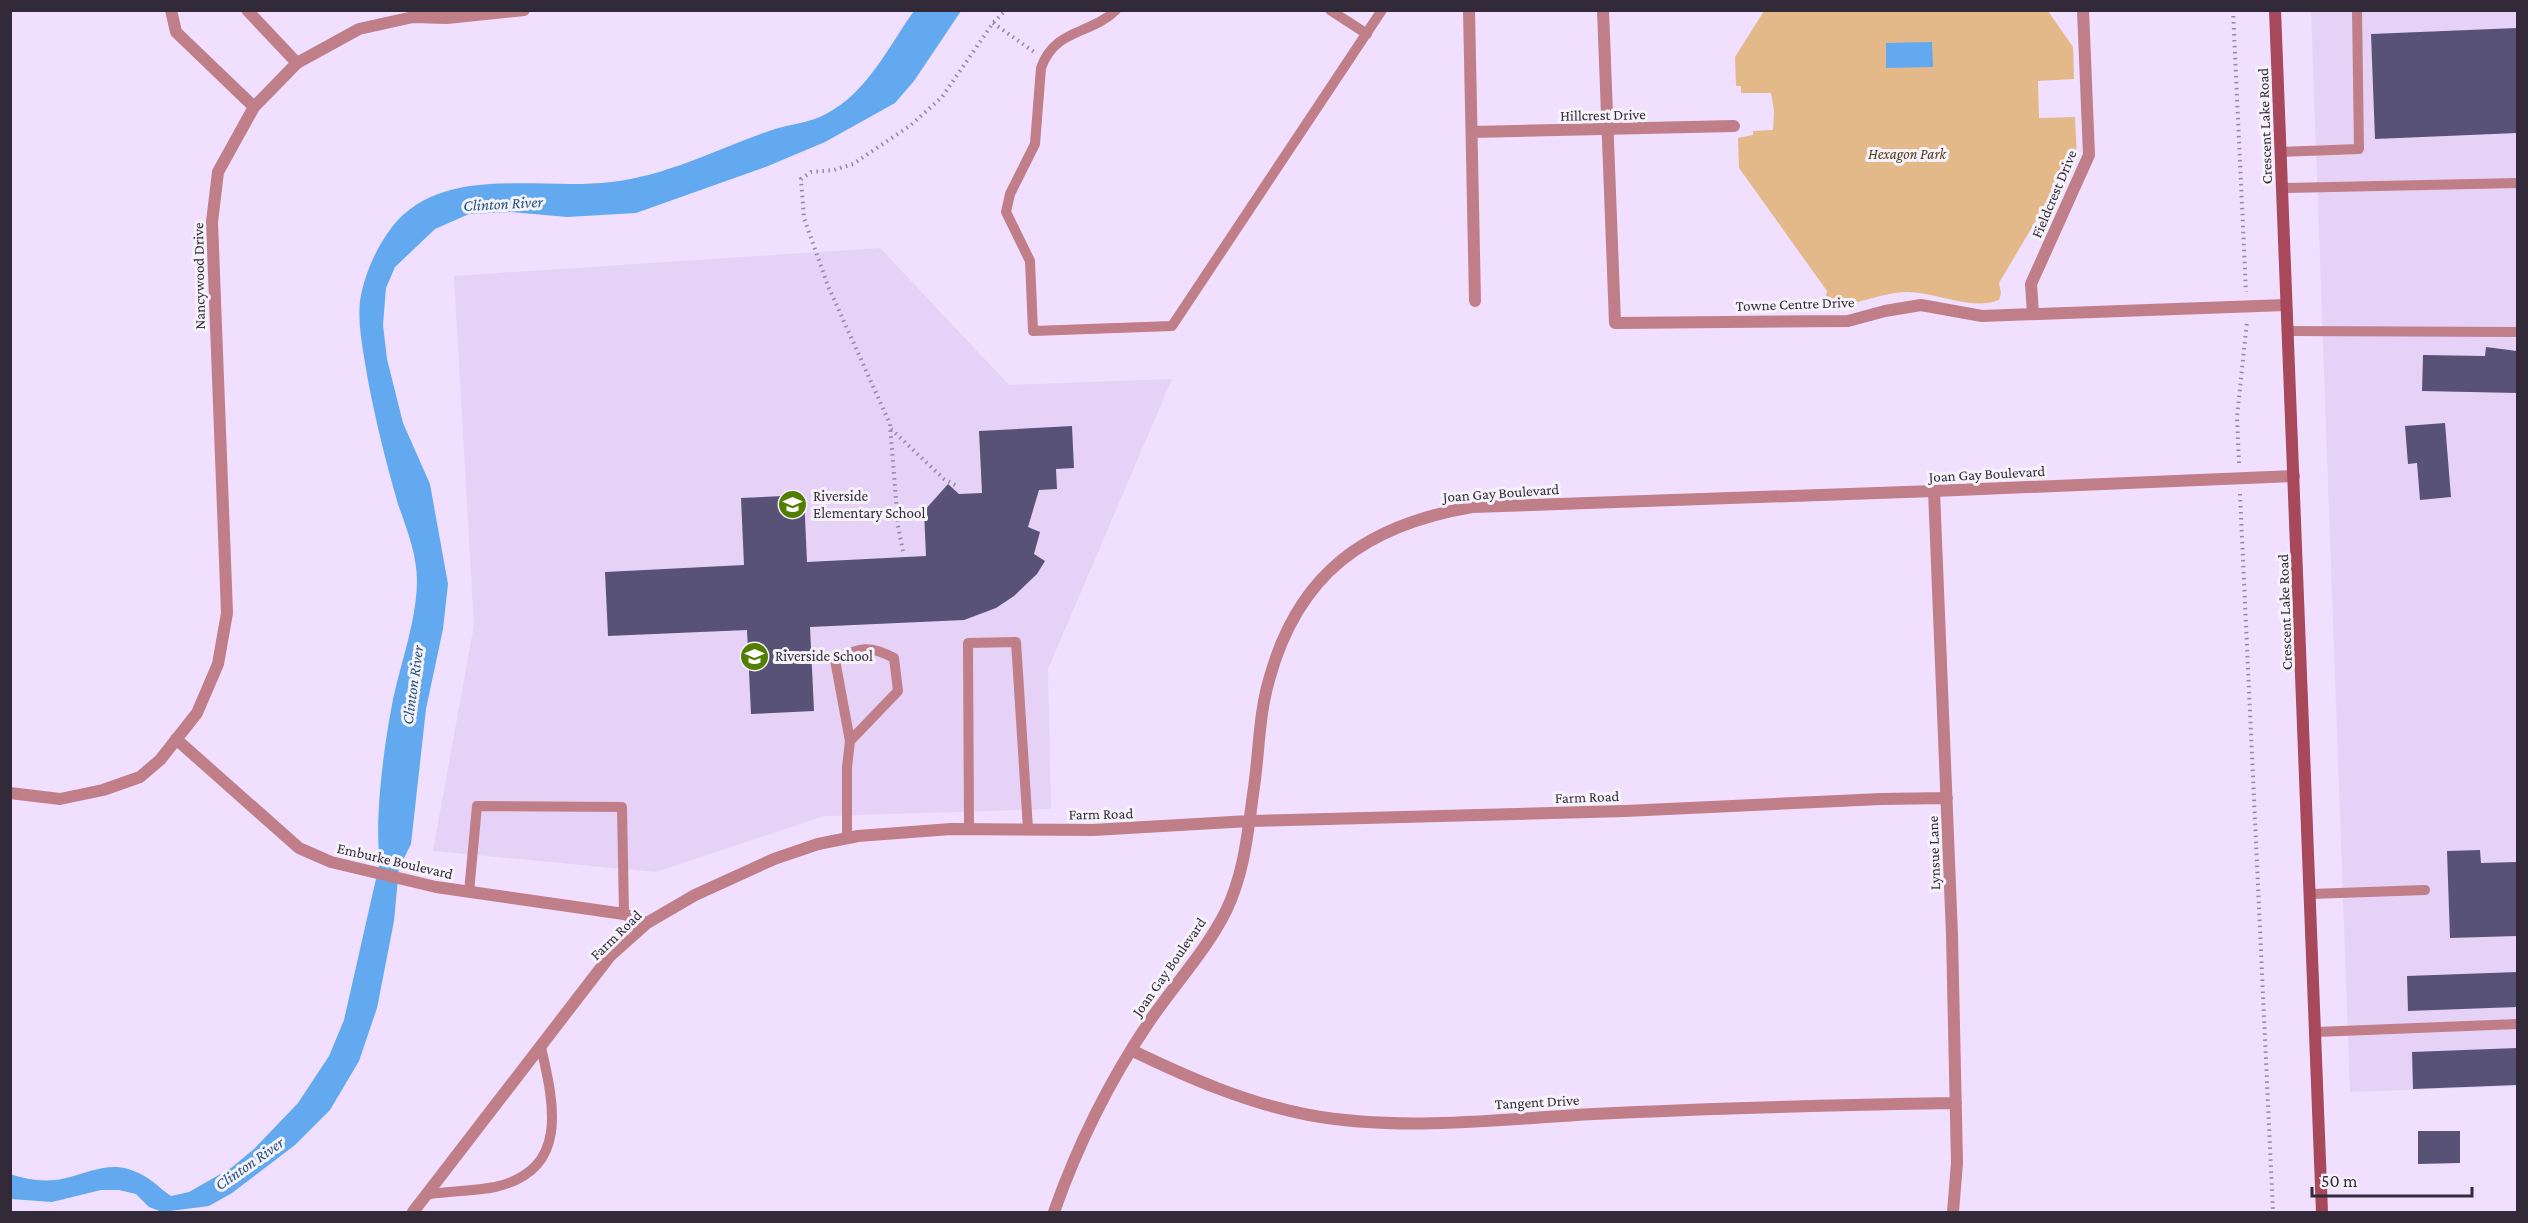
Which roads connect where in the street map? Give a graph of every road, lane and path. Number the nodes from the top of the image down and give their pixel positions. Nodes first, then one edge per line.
1 (171, 10) edge
2 (247, 10) edge
3 (524, 10) edge
4 (1006, 10) edge
5 (1116, 10) edge
6 (1330, 10) edge
7 (1382, 10) edge
8 (1469, 10) edge
9 (1603, 10) edge
10 (2083, 10) edge
11 (2233, 10) edge
12 (2275, 10) edge
13 (2357, 10) edge
14 (993, 23) junction
15 (1367, 34) junction
16 (1044, 58) junction
17 (297, 63) junction
18 (254, 107) junction
19 (1734, 126) dead end
20 (1607, 131) junction
21 (1472, 132) junction
22 (2281, 152) junction
23 (2517, 183) edge
24 (2282, 188) junction
25 (1475, 301) dead end
26 (2286, 305) junction
27 (2247, 306) junction
28 (2033, 314) junction
29 (2287, 331) junction
30 (2517, 332) edge
31 (890, 428) junction
32 (2294, 476) junction
33 (2240, 478) junction
34 (957, 486) dead end
35 (1935, 491) junction
36 (903, 551) dead end
37 (176, 740) junction
38 (850, 741) junction
39 (10, 793) edge
40 (1947, 798) junction
41 (1250, 821) junction
42 (969, 829) junction
43 (1028, 829) junction
44 (847, 838) junction
45 (2425, 890) dead end
46 (469, 892) junction
47 (2311, 894) junction
48 (624, 914) junction
49 (647, 923) junction
50 (2517, 1024) edge
51 (2316, 1032) junction
52 (541, 1047) junction
53 (1131, 1050) junction
54 (1956, 1103) junction
55 (430, 1194) junction
56 (413, 1212) edge
57 (1054, 1212) edge
58 (1953, 1212) edge
59 (2273, 1212) edge
60 (2322, 1212) edge

1 - 18 street
2 - 17 street
3 - 17 street, Nancywood Drive
4 - 14 path
5 - 16 lane
6 - 15 lane
7 - 15 lane
8 - 21 street
9 - 20 street, Towne Centre Drive
10 - 28 street, Fieldcrest Drive
11 - 27 path
12 - 22 street, Crescent Lake Road
13 - 22 lane
14 - 16 path
14 - 31 path
15 - 16 lane
17 - 18 street, Nancywood Drive
18 - 37 street, Nancywood Drive
19 - 20 street, Hillcrest Drive
20 - 21 street, Hillcrest Drive
20 - 28 street, Towne Centre Drive
21 - 25 street
22 - 24 street, Crescent Lake Road
23 - 24 lane
24 - 26 street, Crescent Lake Road
26 - 27 street, Towne Centre Drive
26 - 29 street, Crescent Lake Road
27 - 28 street, Towne Centre Drive
27 - 33 path
29 - 30 lane
29 - 32 street, Crescent Lake Road
31 - 34 path
31 - 36 path
32 - 33 street, Joan Gay Boulevard
32 - 47 street, Crescent Lake Road
33 - 35 street, Joan Gay Boulevard
33 - 59 path
35 - 40 street, Lynsue Lane
35 - 41 street, Joan Gay Boulevard
37 - 39 street, Nancywood Drive
37 - 46 street, Emburke Boulevard
38 - 38 lane
38 - 44 lane
40 - 41 street, Farm Road
40 - 54 street, Lynsue Lane
41 - 43 street, Farm Road
41 - 53 street, Joan Gay Boulevard
42 - 43 street, Farm Road
42 - 43 lane
42 - 44 street, Farm Road
44 - 49 street, Farm Road
45 - 47 lane
46 - 48 street, Emburke Boulevard
46 - 48 lane
47 - 51 street, Crescent Lake Road
48 - 49 street, Emburke Boulevard
49 - 52 street, Farm Road
50 - 51 lane
51 - 60 street, Crescent Lake Road
52 - 55 street, Farm Road
52 - 55 lane
53 - 54 street, Tangent Drive
53 - 57 street, Joan Gay Boulevard
54 - 58 street, Lynsue Lane
55 - 56 street, Farm Road

